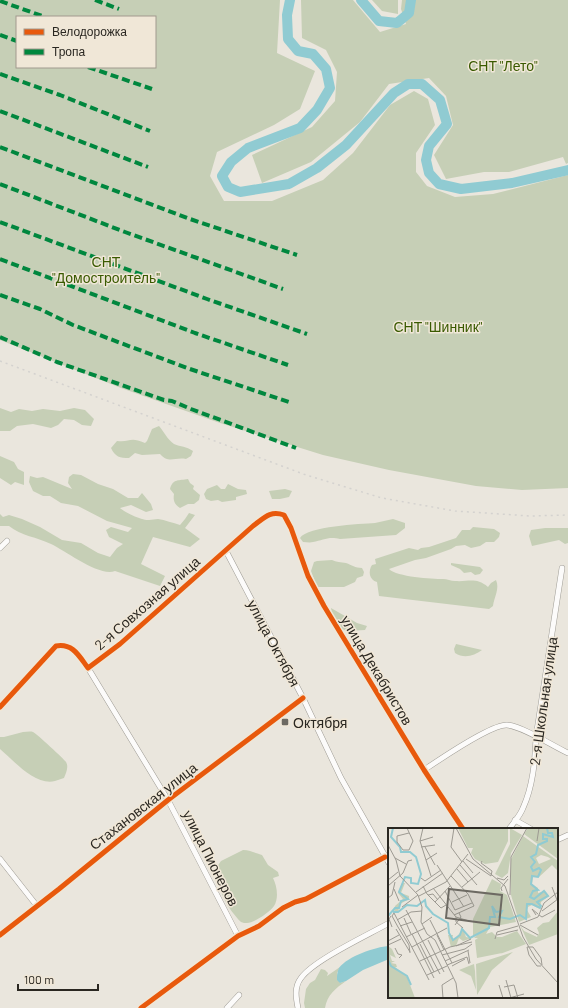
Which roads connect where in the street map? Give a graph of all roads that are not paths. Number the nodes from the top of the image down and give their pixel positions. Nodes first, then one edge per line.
1 (284, 515) joint
2 (7, 541) dead end
3 (0, 548) edge
4 (226, 551) junction
5 (562, 568) dead end
6 (88, 668) junction
7 (303, 698) junction
8 (0, 707) edge
9 (536, 737) junction
10 (568, 753) edge
11 (424, 770) junction
12 (168, 800) junction
13 (515, 820) junction
14 (463, 828) edge
15 (510, 828) edge
16 (529, 828) edge
17 (568, 835) edge
18 (558, 840) edge
19 (385, 857) junction
20 (0, 859) edge
21 (388, 862) edge
22 (37, 906) junction
23 (388, 924) edge
24 (0, 935) edge
25 (238, 936) junction
26 (239, 995) dead end
27 (141, 1008) edge
28 (227, 1008) edge
29 (298, 1008) edge

1 - 4 street, 2-я Совхозная улица
1 - 11 street, улица Декабристов
2 - 3 street
4 - 6 street, 2-я Совхозная улица
4 - 7 street, улица Октября
5 - 9 street, 2-я Школьная улица
6 - 8 street, 2-я Совхозная улица
6 - 12 street, улица Пионеров
7 - 12 street, Стахановская улица
7 - 19 street, улица Октября
9 - 10 street
9 - 11 street
9 - 13 street, 2-я Школьная улица
11 - 14 street, улица Декабристов
12 - 22 street, Стахановская улица
12 - 25 street, улица Пионеров
13 - 15 street, 2-я Школьная улица
13 - 16 street
17 - 18 street
19 - 21 street, улица Октября
19 - 25 street
20 - 22 street
22 - 24 street, Стахановская улица
23 - 29 street
25 - 27 street
26 - 28 street

